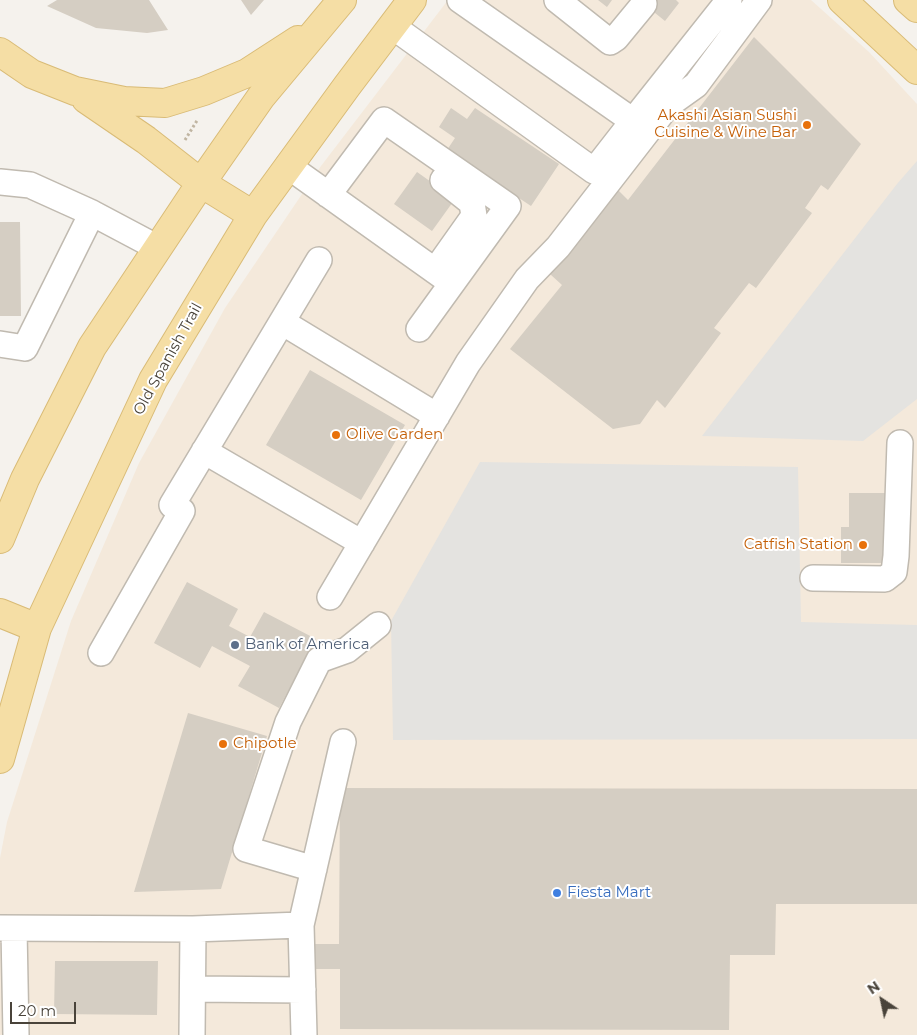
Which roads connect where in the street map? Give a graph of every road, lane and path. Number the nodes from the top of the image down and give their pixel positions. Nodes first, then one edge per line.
1 (342, 0) edge
2 (412, 0) edge
3 (460, 0) edge
4 (557, 0) edge
5 (729, 0) edge
6 (759, 0) edge
7 (842, 0) edge
8 (908, 0) edge
9 (644, 4) dead end
10 (917, 8) edge
11 (324, 23) junction
12 (392, 26) junction
13 (0, 52) edge
14 (917, 70) edge
15 (75, 92) junction
16 (198, 118) dead end
17 (640, 127) junction
18 (376, 130) junction
19 (184, 141) dead end
20 (288, 166) junction
21 (0, 182) edge
22 (201, 183) junction
23 (328, 195) junction
24 (92, 213) junction
25 (253, 215) junction
26 (158, 248) junction
27 (319, 260) dead end
28 (443, 277) junction
29 (282, 322) junction
30 (419, 329) dead end
31 (0, 344) edge
32 (437, 416) junction
33 (900, 443) dead end
34 (204, 451) junction
35 (0, 539) edge
36 (362, 543) junction
37 (813, 578) dead end
38 (330, 597) dead end
39 (0, 613) edge
40 (378, 624) dead end
41 (37, 628) junction
42 (101, 653) dead end
43 (343, 742) dead end
44 (0, 759) edge
45 (314, 869) junction
46 (301, 925) junction
47 (7, 929) edge
48 (193, 929) junction
49 (193, 989) junction
50 (303, 990) junction
51 (16, 1035) edge
52 (192, 1035) edge
53 (304, 1035) edge

1 - 11 main road
2 - 12 main road, Old Spanish Trail
3 - 17 lane
4 - 9 lane
5 - 17 lane
6 - 17 lane
7 - 14 main road
8 - 10 main road
11 - 15 main road
11 - 22 main road
12 - 17 lane
12 - 20 main road, Old Spanish Trail
13 - 15 main road
15 - 22 main road
16 - 19 path
17 - 32 lane
18 - 23 lane
18 - 28 lane
18 - 28 lane
20 - 23 lane
20 - 25 main road, Old Spanish Trail
21 - 24 lane
22 - 25 main road
22 - 26 main road
23 - 28 lane
24 - 26 lane
24 - 31 lane
25 - 41 main road, Old Spanish Trail
26 - 35 main road
27 - 29 lane
28 - 30 lane
29 - 32 lane
29 - 34 lane
32 - 36 lane
33 - 37 lane
34 - 36 lane
34 - 42 lane
36 - 38 lane
39 - 41 main road
40 - 45 lane
41 - 44 main road, Old Spanish Trail
43 - 45 lane
45 - 46 lane
46 - 48 lane
46 - 50 lane
47 - 48 lane
47 - 51 lane
48 - 49 lane
49 - 50 lane
49 - 52 lane
50 - 53 lane

